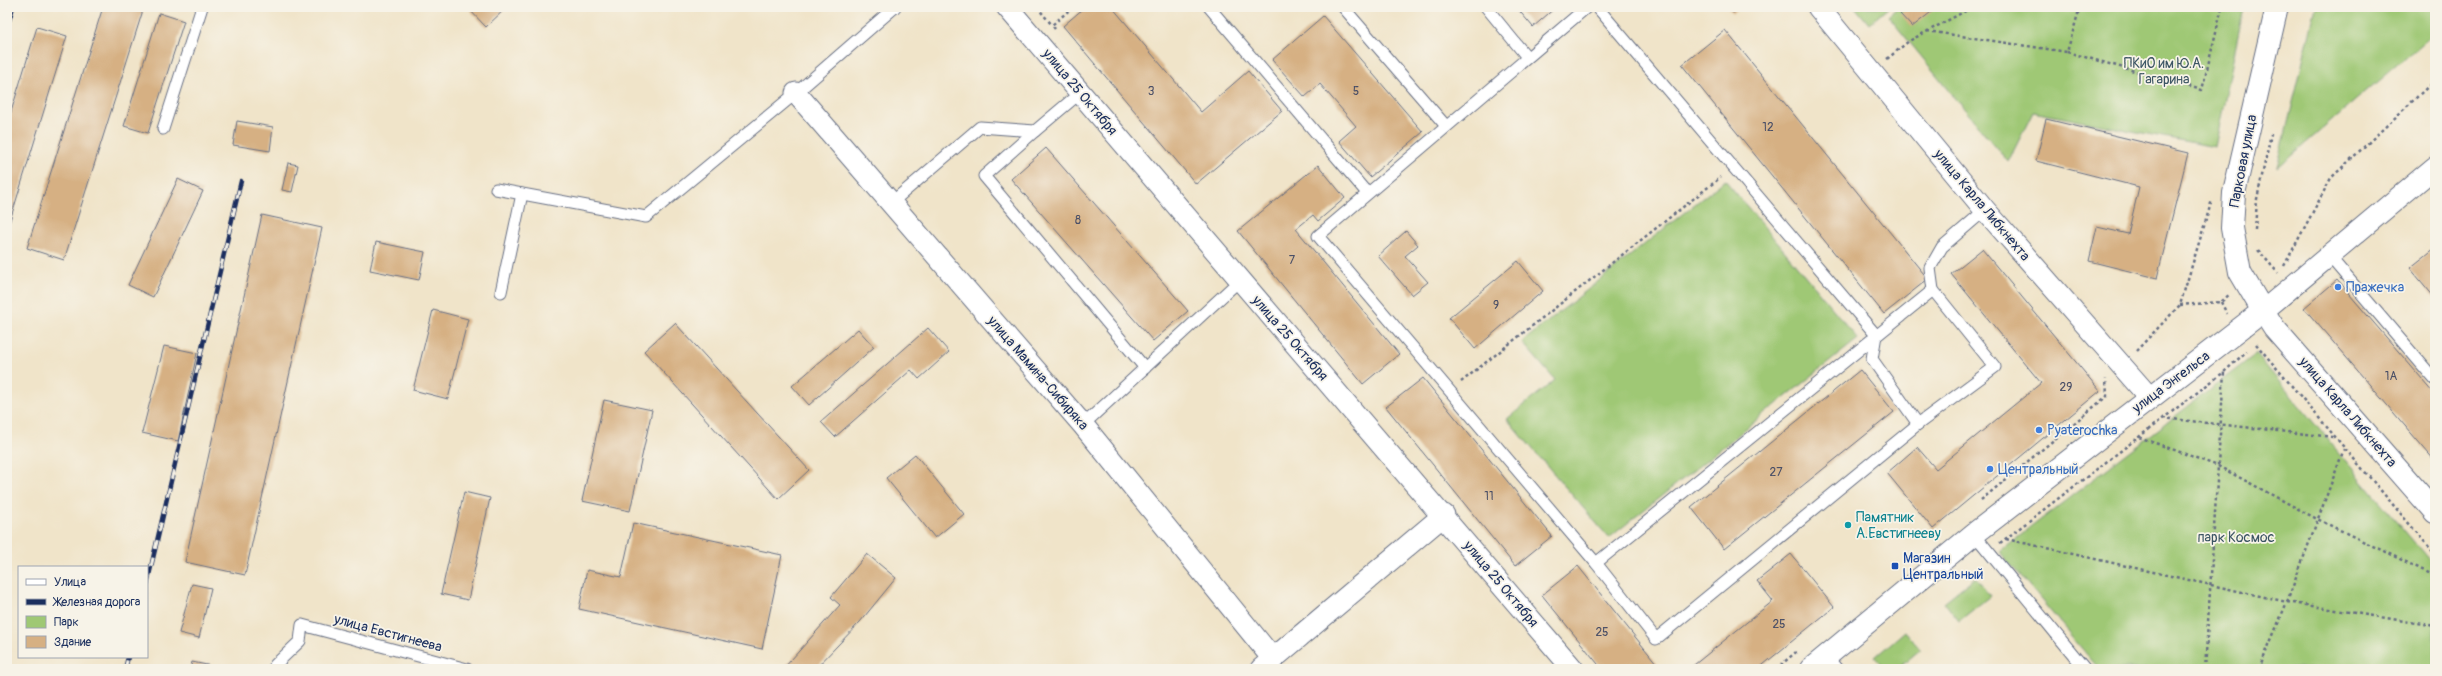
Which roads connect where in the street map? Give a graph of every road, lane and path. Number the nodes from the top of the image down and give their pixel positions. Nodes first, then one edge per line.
1 (202, 7) edge
2 (895, 7) edge
3 (1037, 7) edge
4 (1209, 7) edge
5 (1344, 7) edge
6 (1486, 7) edge
7 (1587, 7) edge
8 (1597, 7) edge
9 (1818, 7) edge
10 (1973, 7) edge
11 (2080, 7) edge
12 (2222, 7) edge
13 (2277, 7) edge
14 (1012, 8) edge
15 (1052, 25) dead end
16 (1927, 31) junction
17 (2067, 52) junction
18 (1527, 57) junction
19 (1872, 72) junction
20 (2435, 80) edge
21 (796, 93) junction
22 (1080, 93) junction
23 (1446, 126) junction
24 (163, 129) dead end
25 (2272, 130) dead end
26 (1035, 131) junction
27 (1733, 167) junction
28 (2435, 167) edge
29 (496, 189) dead end
30 (1367, 193) junction
31 (522, 194) junction
32 (2213, 196) dead end
33 (891, 203) junction
34 (1985, 210) junction
35 (2254, 236) dead end
36 (2254, 244) dead end
37 (2330, 257) junction
38 (1240, 280) junction
39 (1934, 290) junction
40 (501, 292) dead end
41 (2221, 302) dead end
42 (2180, 305) junction
43 (2269, 320) junction
44 (1876, 335) junction
45 (2256, 344) junction
46 (2253, 347) dead end
47 (2250, 350) dead end
48 (2121, 366) junction
49 (1145, 368) junction
50 (2224, 372) junction
51 (2435, 380) edge
52 (1450, 391) junction
53 (2150, 398) junction
54 (2092, 409) dead end
55 (2163, 418) junction
56 (1918, 424) junction
57 (2221, 424) junction
58 (1083, 425) junction
59 (2139, 437) junction
60 (2334, 437) junction
61 (2344, 448) junction
62 (2218, 466) junction
63 (2435, 512) edge
64 (1444, 515) junction
65 (2317, 519) junction
66 (1974, 534) junction
67 (2006, 539) junction
68 (1987, 553) junction
69 (2435, 554) edge
70 (1596, 563) junction
71 (2435, 576) edge
72 (2210, 585) junction
73 (2287, 602) junction
74 (2435, 626) edge
75 (1267, 664) edge
76 (1825, 665) edge
77 (275, 669) edge
78 (467, 669) edge
79 (1573, 669) edge
80 (2085, 669) edge
81 (2205, 669) edge
82 (2259, 669) edge

1 - 24 lane
2 - 21 lane
3 - 15 path
4 - 30 lane
5 - 23 lane
6 - 18 lane
7 - 18 lane
8 - 27 lane
9 - 19 street, улица Карла Либкнехта
10 - 16 path
11 - 17 path
12 - 17 path
13 - 43 main road, Парковая улица
14 - 22 street, улица 25 Октября
16 - 17 path
16 - 19 path
18 - 23 lane
19 - 34 street, улица Карла Либкнехта
20 - 36 path
21 - 31 lane
21 - 33 street, улица Мамина-Сибиряка
22 - 26 lane
22 - 38 street, улица 25 Октября
23 - 30 lane
25 - 35 path
26 - 33 lane
26 - 49 lane
27 - 44 lane
27 - 52 path
28 - 37 street, улица Энгельса
29 - 31 lane
30 - 52 lane
31 - 40 lane
32 - 42 path
33 - 58 street, улица Мамина-Сибиряка
34 - 39 lane
34 - 48 street, улица Карла Либкнехта
37 - 43 street, улица Энгельса
37 - 51 lane
38 - 49 lane
38 - 64 street, улица 25 Октября
39 - 44 lane
39 - 56 lane
41 - 42 path
42 - 48 path
43 - 45 path
43 - 53 main road, улица Энгельса
43 - 63 main road, улица Карла Либкнехта
44 - 56 lane
44 - 70 lane
45 - 46 path
45 - 60 path
47 - 50 path
48 - 53 street, улица Карла Либкнехта
48 - 54 path
49 - 58 lane
50 - 55 path
50 - 57 path
52 - 70 lane
53 - 66 main road, улица Энгельса
55 - 57 path
55 - 59 path
56 - 70 lane
57 - 60 path
57 - 62 path
58 - 75 street, улица Мамина-Сибиряка
59 - 62 path
59 - 67 path
60 - 61 path
61 - 65 path
61 - 69 path
62 - 65 path
62 - 72 path
64 - 75 street
64 - 79 street, улица 25 Октября
65 - 71 path
65 - 73 path
66 - 67 path
66 - 68 lane
66 - 76 main road, улица Энгельса
67 - 68 path
67 - 72 path
68 - 80 lane
72 - 73 path
72 - 81 path
73 - 74 path
73 - 82 path
77 - 78 lane, улица Евстигнеева

